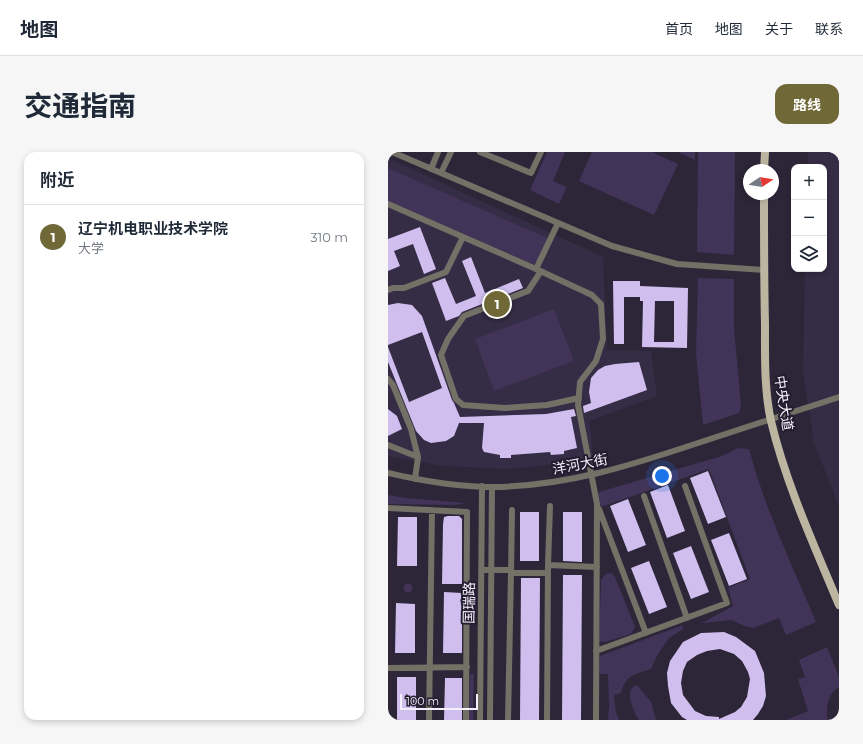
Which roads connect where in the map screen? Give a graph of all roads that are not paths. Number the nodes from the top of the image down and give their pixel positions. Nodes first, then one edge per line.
1 (392, 152) edge
2 (438, 152) edge
3 (451, 152) edge
4 (480, 152) edge
5 (541, 152) edge
6 (764, 152) edge
7 (764, 164) edge
8 (431, 169) junction
9 (441, 173) junction
10 (764, 200) edge
11 (388, 204) edge
12 (558, 223) junction
13 (463, 237) junction
14 (538, 270) junction
15 (764, 270) junction
16 (388, 290) edge
17 (388, 379) edge
18 (839, 397) edge
19 (579, 398) junction
20 (771, 419) junction
21 (388, 446) edge
22 (418, 457) junction
23 (388, 474) edge
24 (591, 476) junction
25 (415, 479) junction
26 (482, 486) junction
27 (685, 486) dead end
28 (492, 487) junction
29 (644, 496) dead end
30 (597, 504) junction
31 (550, 506) dead end
32 (388, 508) edge
33 (432, 510) junction
34 (512, 510) dead end
35 (548, 565) junction
36 (597, 567) junction
37 (482, 570) junction
38 (492, 570) junction
39 (511, 572) junction
40 (548, 573) junction
41 (839, 605) edge
42 (687, 618) junction
43 (646, 633) junction
44 (596, 651) junction
45 (467, 667) junction
46 (388, 668) edge
47 (430, 668) junction
48 (429, 720) edge
49 (466, 720) edge
50 (480, 720) edge
51 (490, 720) edge
52 (508, 720) edge
53 (547, 720) edge
54 (596, 720) edge

1 - 8 street
2 - 8 street
3 - 9 street
4 - 5 street
6 - 7 main road
8 - 9 street
9 - 12 street
10 - 15 main road, 中央大道
11 - 13 street
12 - 14 street
12 - 15 street
13 - 14 street
13 - 16 street
14 - 19 street
14 - 19 street
15 - 20 main road, 中央大道
17 - 22 street
18 - 20 street, 洋河大街
19 - 24 street
20 - 24 street, 洋河大街
20 - 41 main road, 中央大道
21 - 22 street
22 - 25 street
23 - 25 street, 洋河大街
24 - 28 street, 洋河大街
24 - 30 street
25 - 26 street, 洋河大街
26 - 28 street, 洋河大街
26 - 37 street, 国瑞路
27 - 42 street
28 - 38 street, 国瑞路
29 - 42 street
30 - 36 street
30 - 43 street
31 - 35 street
32 - 33 street
33 - 45 street
33 - 47 street
34 - 39 street
35 - 36 street
35 - 40 street
36 - 44 street
37 - 38 street
37 - 50 street, 国瑞路
38 - 39 street
38 - 51 street, 国瑞路
39 - 40 street
39 - 52 street
40 - 53 street
42 - 43 street
43 - 44 street
44 - 54 street
45 - 47 street
45 - 49 street
46 - 47 street
47 - 48 street

